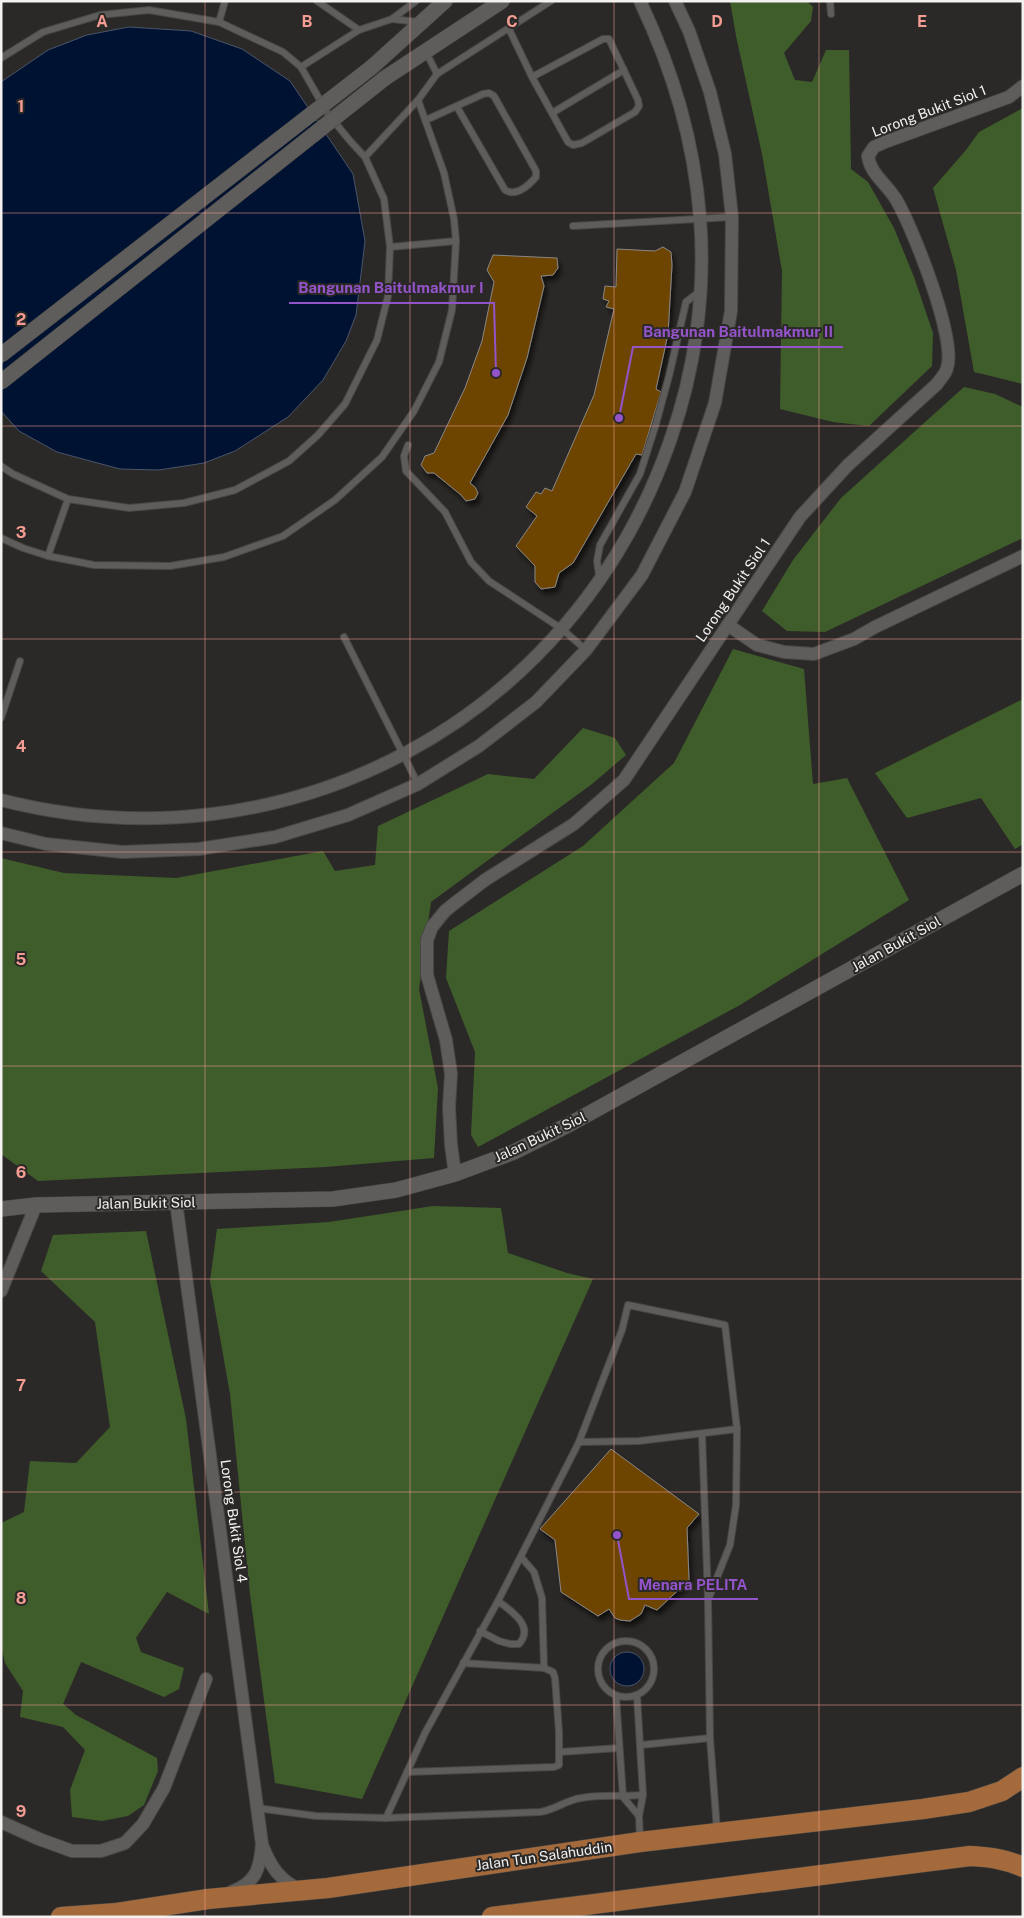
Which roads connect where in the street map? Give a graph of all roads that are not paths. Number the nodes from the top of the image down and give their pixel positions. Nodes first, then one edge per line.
1 (225, 1) edge
2 (317, 1) edge
3 (416, 1) edge
4 (445, 1) edge
5 (502, 1) edge
6 (551, 1) edge
7 (640, 1) edge
8 (675, 1) edge
9 (830, 1) edge
10 (831, 14) dead end
11 (392, 19) junction
12 (219, 22) junction
13 (422, 22) junction
14 (509, 29) junction
15 (359, 30) junction
16 (426, 52) junction
17 (1, 58) edge
18 (301, 67) junction
19 (624, 70) junction
20 (437, 74) junction
21 (532, 77) junction
22 (1023, 86) edge
23 (418, 100) junction
24 (458, 107) junction
25 (552, 113) junction
26 (426, 120) junction
27 (365, 157) junction
28 (732, 217) junction
29 (701, 220) junction
30 (572, 226) dead end
31 (456, 241) junction
32 (390, 247) junction
33 (701, 290) junction
34 (1, 355) edge
35 (1, 382) edge
36 (408, 445) dead end
37 (1, 466) edge
38 (68, 499) junction
39 (1, 538) edge
40 (48, 556) junction
41 (1023, 556) edge
42 (600, 582) junction
43 (728, 625) junction
44 (562, 629) junction
45 (344, 637) dead end
46 (586, 650) junction
47 (20, 660) dead end
48 (1, 718) edge
49 (403, 755) junction
50 (418, 784) junction
51 (1, 800) edge
52 (1, 834) edge
53 (1023, 874) edge
54 (455, 1174) junction
55 (176, 1202) junction
56 (36, 1205) junction
57 (1, 1209) edge
58 (1, 1291) edge
59 (737, 1429) junction
60 (702, 1434) junction
61 (579, 1442) junction
62 (521, 1557) junction
63 (708, 1600) junction
64 (498, 1602) junction
65 (480, 1631) junction
66 (463, 1663) junction
67 (544, 1668) junction
68 (206, 1679) dead end
69 (616, 1696) junction
70 (637, 1696) junction
71 (710, 1738) junction
72 (640, 1744) junction
73 (620, 1748) junction
74 (560, 1752) junction
75 (407, 1772) junction
76 (1023, 1777) edge
77 (643, 1795) junction
78 (623, 1796) junction
79 (257, 1808) junction
80 (639, 1816) junction
81 (386, 1818) junction
82 (1, 1822) edge
83 (717, 1832) junction
84 (640, 1842) junction
85 (262, 1844) junction
86 (1023, 1867) edge
87 (302, 1890) junction
88 (208, 1899) junction
89 (61, 1917) edge
90 (492, 1917) edge

1 - 12 lane
2 - 15 lane
3 - 11 lane
4 - 13 street
5 - 16 street
6 - 14 lane
7 - 29 street
8 - 28 street
9 - 10 lane
11 - 13 lane
11 - 15 lane
12 - 17 lane
12 - 18 lane
13 - 34 street, bridge
14 - 20 lane
14 - 21 lane
15 - 18 lane
16 - 20 lane
16 - 35 street, bridge
18 - 27 lane
19 - 21 lane
19 - 25 lane
19 - 25 lane
20 - 23 lane
21 - 25 lane
22 - 43 street, Lorong Bukit Siol 1
23 - 26 lane
23 - 27 lane
24 - 24 lane
24 - 26 lane
26 - 31 lane
27 - 32 lane
28 - 29 lane
28 - 46 street
29 - 30 lane
29 - 33 street
31 - 32 lane
31 - 40 lane
32 - 38 lane
33 - 42 street
33 - 42 lane
36 - 44 lane
37 - 38 lane
38 - 40 lane
39 - 40 lane
41 - 43 street
42 - 44 street
43 - 54 street, Lorong Bukit Siol 1
44 - 46 lane
44 - 49 street
45 - 49 lane
46 - 50 street
47 - 48 lane
49 - 50 lane
49 - 51 street
50 - 52 street
53 - 54 street, Jalan Bukit Siol
54 - 55 street, Jalan Bukit Siol
55 - 56 street, Jalan Bukit Siol
55 - 79 street, Lorong Bukit Siol 4
56 - 57 street, Jalan Bukit Siol
56 - 58 street
59 - 60 lane
59 - 61 lane
59 - 63 lane
60 - 61 lane
60 - 63 lane
61 - 62 lane
62 - 64 lane
62 - 67 lane
63 - 71 lane
64 - 65 lane
64 - 65 lane
65 - 66 lane
66 - 67 lane
66 - 75 lane
67 - 74 lane
68 - 82 street
69 - 70 lane
69 - 70 lane
69 - 73 lane
70 - 72 lane
71 - 72 lane
71 - 83 lane
72 - 77 lane
73 - 74 lane
73 - 78 lane
74 - 75 lane
75 - 81 lane
76 - 83 main road, Jalan Tun Salahuddin
77 - 78 lane
77 - 80 lane
78 - 80 lane
78 - 81 lane
79 - 81 lane
79 - 85 street, Lorong Bukit Siol 4
80 - 84 lane
83 - 84 main road, Jalan Tun Salahuddin
84 - 87 main road, Jalan Tun Salahuddin
85 - 87 street
85 - 88 street
86 - 90 main road
87 - 88 main road, Jalan Tun Salahuddin
88 - 89 main road, Jalan Tun Salahuddin

